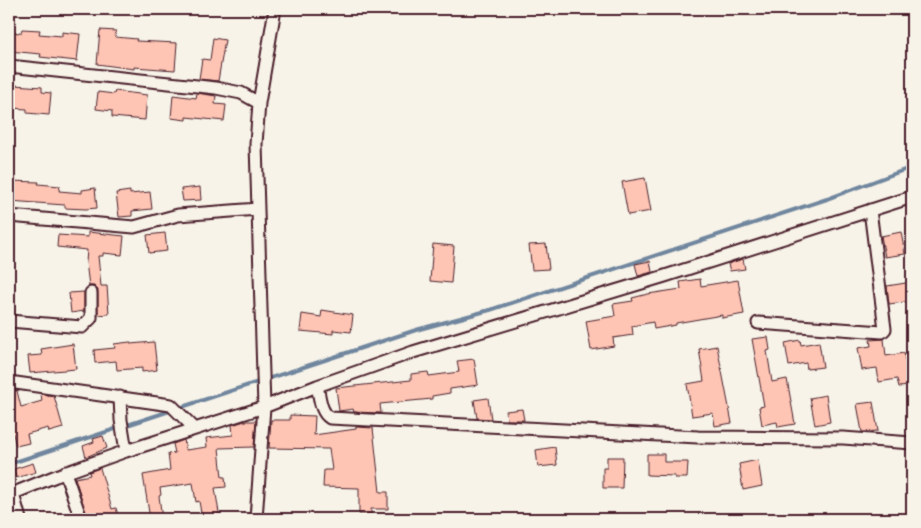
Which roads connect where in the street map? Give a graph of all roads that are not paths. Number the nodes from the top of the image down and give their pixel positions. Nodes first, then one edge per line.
1 (275, 9) edge
2 (9, 66) edge
3 (259, 102) junction
4 (912, 197) edge
5 (258, 209) junction
6 (870, 210) junction
7 (9, 216) edge
8 (92, 293) dead end
9 (9, 321) edge
10 (758, 323) dead end
11 (9, 382) edge
12 (317, 386) junction
13 (120, 397) junction
14 (264, 407) junction
15 (195, 429) junction
16 (912, 443) edge
17 (126, 451) junction
18 (65, 472) junction
19 (11, 494) edge
20 (20, 519) edge
21 (80, 519) edge
22 (256, 519) edge

1 - 3 street
2 - 3 street
3 - 5 street
4 - 6 street
5 - 7 street
5 - 14 street
6 - 10 street
6 - 12 street
8 - 9 street
11 - 13 street
12 - 14 street
12 - 16 street
13 - 15 street
13 - 17 street
14 - 15 street
14 - 22 street
15 - 17 street
17 - 18 street
18 - 19 street
18 - 21 street
19 - 20 street

